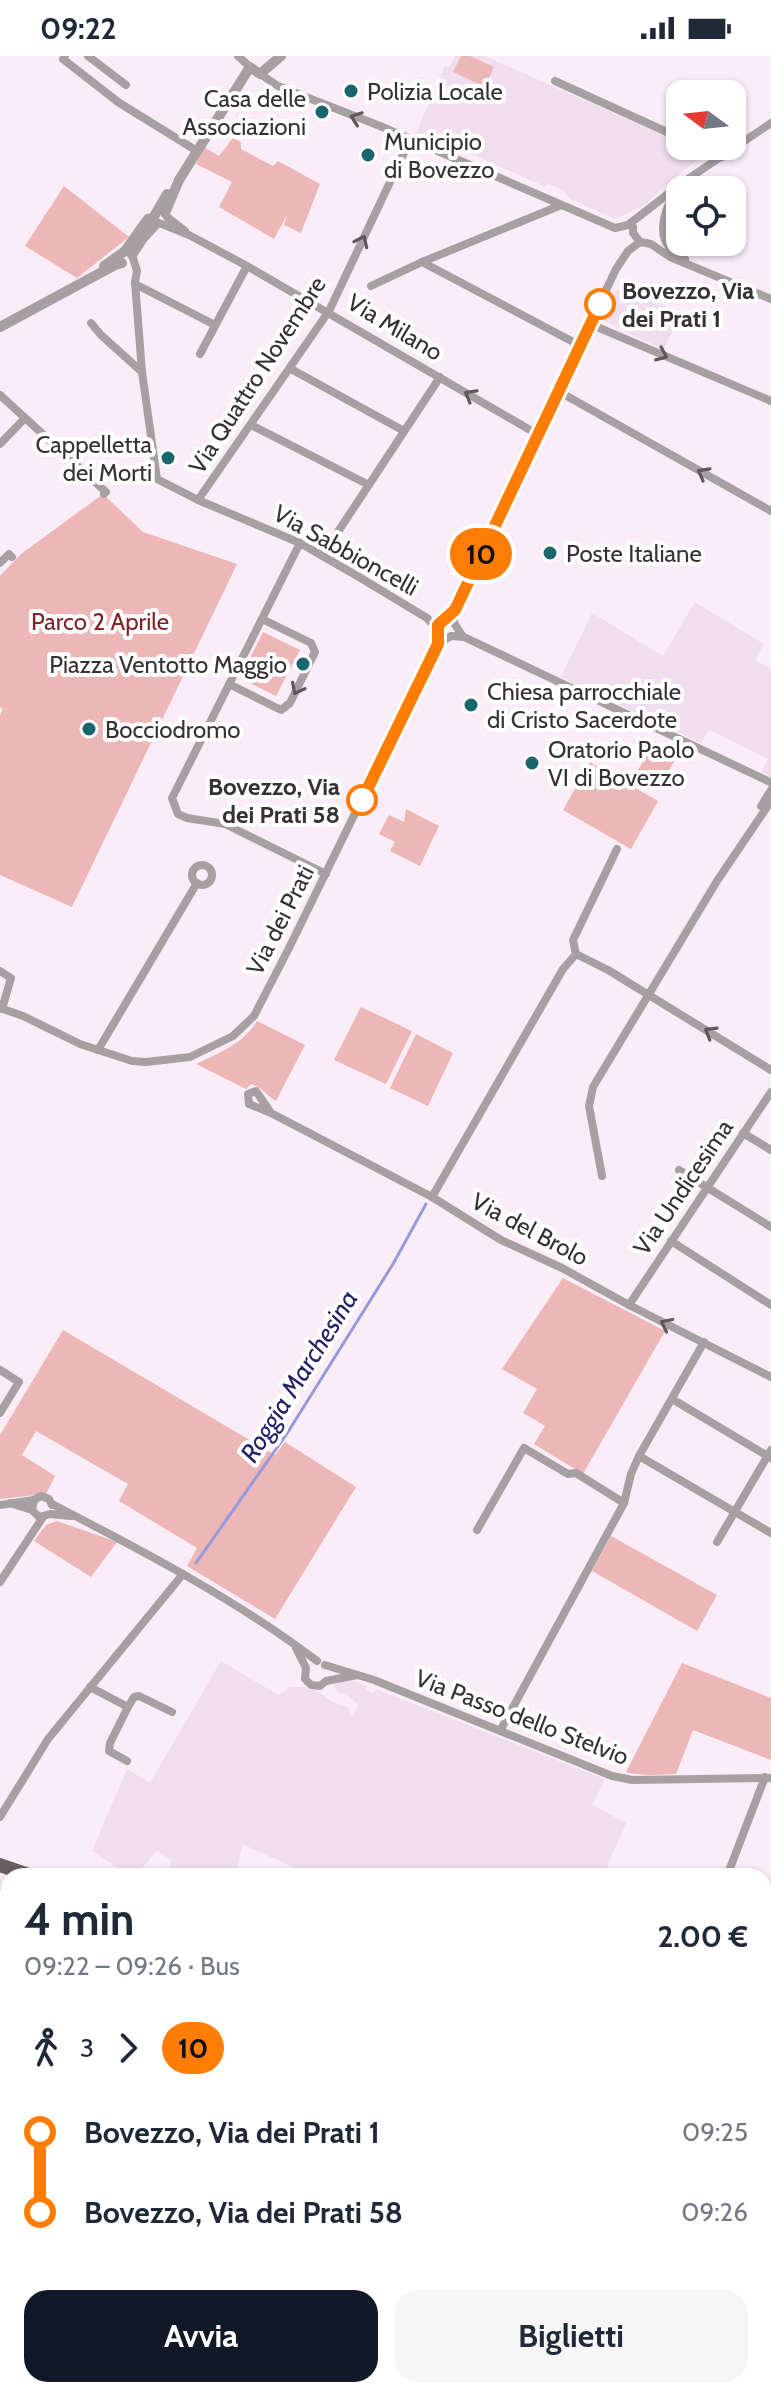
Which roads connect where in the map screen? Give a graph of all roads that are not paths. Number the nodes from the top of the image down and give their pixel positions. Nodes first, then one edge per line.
1 (65, 56) edge
2 (88, 56) edge
3 (238, 56) edge
4 (281, 56) edge
5 (250, 67) junction
6 (260, 74) junction
7 (555, 81) dead end
8 (126, 85) dead end
9 (771, 123) edge
10 (666, 132) edge
11 (410, 140) junction
12 (746, 140) edge
13 (197, 151) junction
14 (717, 160) edge
15 (693, 176) edge
16 (666, 196) edge
17 (559, 206) junction
18 (647, 212) junction
19 (666, 212) edge
20 (160, 218) junction
21 (663, 222) junction
22 (633, 224) junction
23 (664, 233) junction
24 (640, 242) junction
25 (651, 244) junction
26 (126, 258) junction
27 (422, 262) junction
28 (247, 266) junction
29 (699, 268) junction
30 (616, 269) junction
31 (135, 283) junction
32 (371, 286) dead end
33 (771, 299) edge
34 (329, 311) junction
35 (91, 323) dead end
36 (590, 324) junction
37 (215, 325) junction
38 (0, 327) edge
39 (579, 345) junction
40 (200, 354) dead end
41 (291, 369) junction
42 (142, 372) junction
43 (440, 377) junction
44 (558, 391) junction
45 (0, 395) edge
46 (771, 401) edge
47 (25, 418) junction
48 (251, 425) junction
49 (404, 431) junction
50 (537, 434) junction
51 (0, 444) edge
52 (369, 485) junction
53 (104, 494) dead end
54 (198, 500) junction
55 (771, 511) edge
56 (300, 543) junction
57 (322, 556) junction
58 (12, 557) dead end
59 (0, 563) edge
60 (427, 618) junction
61 (262, 619) junction
62 (450, 622) junction
63 (444, 634) junction
64 (464, 637) junction
65 (229, 684) junction
66 (771, 782) edge
67 (771, 790) edge
68 (771, 801) edge
69 (742, 842) junction
70 (617, 849) dead end
71 (326, 874) junction
72 (197, 883) dead end
73 (579, 955) junction
74 (0, 971) edge
75 (648, 995) junction
76 (1, 1008) edge
77 (98, 1050) junction
78 (771, 1070) edge
79 (771, 1092) edge
80 (271, 1113) dead end
81 (743, 1133) junction
82 (771, 1150) edge
83 (679, 1170) dead end
84 (602, 1176) dead end
85 (707, 1188) junction
86 (432, 1197) junction
87 (771, 1227) edge
88 (671, 1241) junction
89 (629, 1305) junction
90 (771, 1305) edge
91 (704, 1342) junction
92 (0, 1370) edge
93 (771, 1377) edge
94 (672, 1399) junction
95 (0, 1413) edge
96 (770, 1454) edge
97 (639, 1456) junction
98 (624, 1503) junction
99 (5, 1504) edge
100 (52, 1504) junction
101 (39, 1511) junction
102 (734, 1513) junction
103 (76, 1516) junction
104 (477, 1530) dead end
105 (771, 1533) edge
106 (717, 1542) dead end
107 (183, 1574) junction
108 (0, 1582) edge
109 (294, 1644) junction
110 (321, 1663) junction
111 (306, 1668) junction
112 (358, 1675) junction
113 (326, 1681) junction
114 (90, 1687) junction
115 (128, 1707) junction
116 (172, 1712) dead end
117 (500, 1731) junction
118 (127, 1761) dead end
119 (768, 1777) edge
120 (0, 1817) edge
121 (730, 1868) edge

1 - 13 street
2 - 8 street
3 - 5 street
4 - 6 street
5 - 6 street
5 - 13 street
11 -> 6 street
7 - 10 street
9 - 12 street
11 - 17 street
34 -> 11 street, Via Quattro Novembre
13 - 20 street
14 - 15 street
16 - 18 street
17 - 22 street
17 - 27 street
18 - 21 street
18 - 22 street
19 - 21 street
20 - 26 street
20 - 28 street, Via Milano
21 - 23 street
22 - 24 street
22 - 30 street, Via dei Prati
23 - 25 street
23 - 29 street
24 - 25 street
24 - 30 street, Via dei Prati
25 - 29 street
26 - 31 street
26 - 38 street
27 - 32 street
27 - 39 street
28 - 34 street, Via Milano
28 - 37 street
29 - 33 street
30 - 36 street, Via dei Prati
31 - 37 street
31 - 42 street
34 - 41 street, Via Quattro Novembre
34 - 43 street, Via Milano
35 - 42 street
36 - 39 street, Via dei Prati
36 -> 46 street
37 - 40 street
39 - 44 street, Via dei Prati
41 - 48 street, Via Quattro Novembre
41 - 49 street
42 - 54 street, Via Sabbioncelli
43 - 49 street
50 -> 43 street, Via Milano
44 - 50 street, Via dei Prati
55 -> 44 street
45 - 47 street
47 - 51 street
47 - 53 street
48 - 52 street
48 - 54 street, Via Quattro Novembre
49 - 52 street
50 - 62 street, Via dei Prati
52 - 57 street
54 - 56 street, Via Sabbioncelli
56 - 57 street, Via Sabbioncelli
56 - 61 street
57 - 60 street, Via Sabbioncelli
58 - 59 street
60 - 62 street, Via Sabbioncelli
60 - 63 street, Via Sabbioncelli
61 - 65 street
61 -> 65 street
62 - 63 street, Via dei Prati
62 - 63 street, Via dei Prati
62 - 64 street
63 - 64 street
63 - 71 street, Via dei Prati
64 - 66 street
65 - 71 street
66 - 67 street
67 - 69 street
68 - 69 street
69 - 75 street
70 - 73 street
71 - 77 street, Via dei Prati
72 - 77 street
73 - 75 street
73 - 86 street
74 - 76 street
78 -> 75 street
75 - 84 street
76 - 77 street, Via dei Prati
79 - 81 street, Via Undicesima
80 - 86 street, Via del Brolo
81 - 82 street
81 - 85 street, Via Undicesima
83 - 85 street
85 - 87 street
85 - 88 street, Via Undicesima
86 - 89 street, Via del Brolo
88 - 89 street, Via Undicesima
88 - 90 street
91 -> 89 street, Via del Brolo
91 - 93 street, Via del Brolo
91 - 94 street
92 - 95 street
94 - 96 street
94 - 97 street
96 - 102 street
97 - 98 street
97 - 102 street
98 - 104 street
98 - 117 street
99 - 101 street
100 - 101 street
100 - 101 street, Via Passo dello Stelvio
100 - 103 street, Via Passo dello Stelvio
101 - 103 street
101 - 108 street
102 - 105 street
102 - 106 street
103 - 107 street, Via Passo dello Stelvio
107 - 109 street, Via Passo dello Stelvio
107 - 114 street
109 - 110 street, Via Passo dello Stelvio
109 - 111 street
110 - 111 street
110 - 112 street, Via Passo dello Stelvio
110 - 113 street
111 - 113 street
112 - 113 street
112 - 117 street, Via Passo dello Stelvio
114 - 115 street
114 - 120 street
115 - 116 street
115 - 118 street
117 - 119 street, Via Passo dello Stelvio
119 - 121 street

